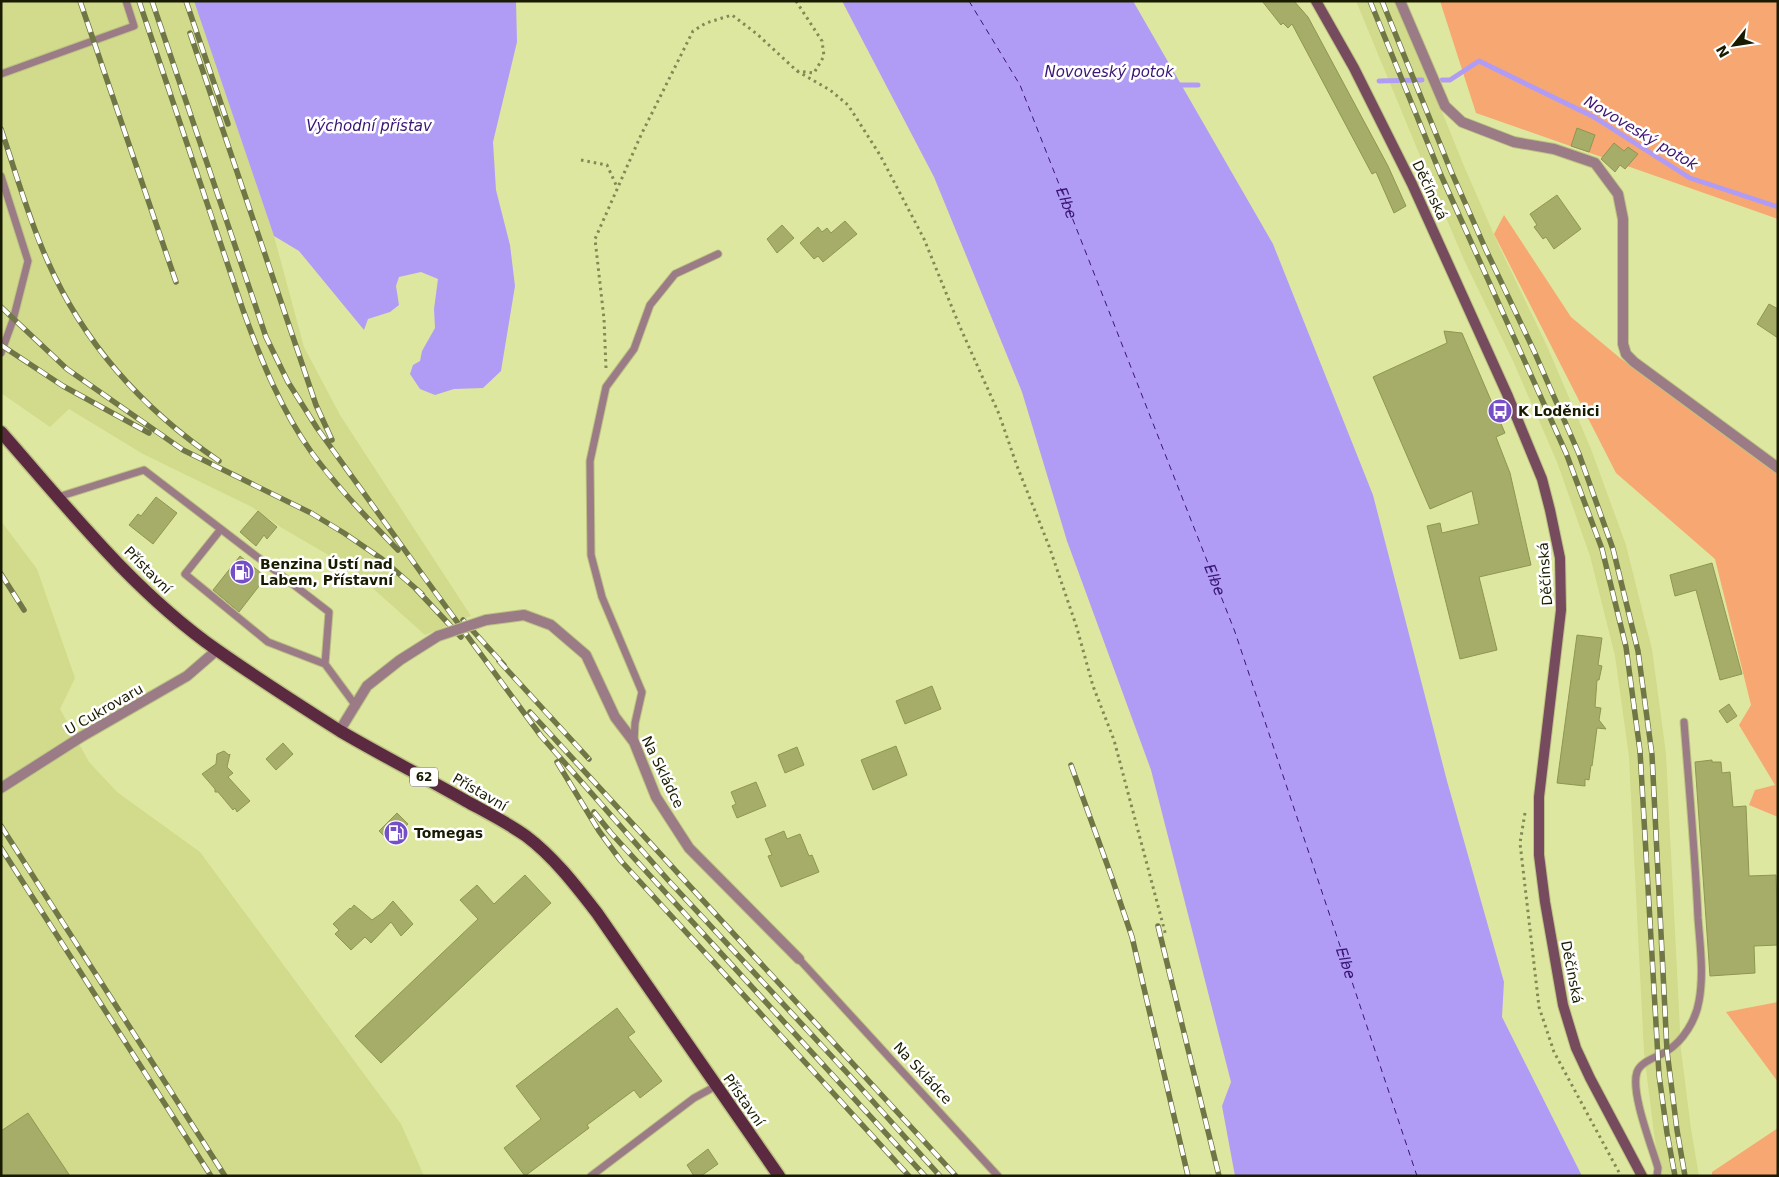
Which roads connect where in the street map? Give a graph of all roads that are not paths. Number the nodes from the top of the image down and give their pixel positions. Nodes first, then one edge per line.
1 (126, 1) edge
2 (1316, 1) edge
3 (1400, 1) edge
4 (1, 74) edge
5 (1, 176) edge
6 (718, 254) dead end
7 (1, 353) edge
8 (1, 432) edge
9 (1778, 468) edge
10 (58, 497) junction
11 (220, 529) junction
12 (217, 650) junction
13 (325, 664) junction
14 (356, 706) junction
15 (1684, 722) dead end
16 (340, 730) junction
17 (634, 742) junction
18 (1, 788) edge
19 (799, 960) joint
20 (716, 1086) junction
21 (591, 1176) edge
22 (779, 1176) edge
23 (998, 1176) edge
24 (1642, 1176) edge
25 (1657, 1176) edge

1 - 4 lane
2 - 24 main road, Děčínská
3 - 9 street
5 - 7 lane
6 - 17 lane
8 - 10 main road, Přístavní / 62
10 - 11 lane
10 - 12 main road, Přístavní / 62
11 - 13 lane
11 - 13 lane
12 - 16 main road, Přístavní / 62
12 - 18 street, U Cukrovaru
13 - 14 lane
14 - 16 street, Na Skládce
14 - 17 street, Na Skládce, bridge
15 - 25 lane
16 - 20 main road, Přístavní / 62
17 - 19 street, Na Skládce
19 - 23 lane, Na Skládce
20 - 21 lane
20 - 22 main road, Přístavní / 62

